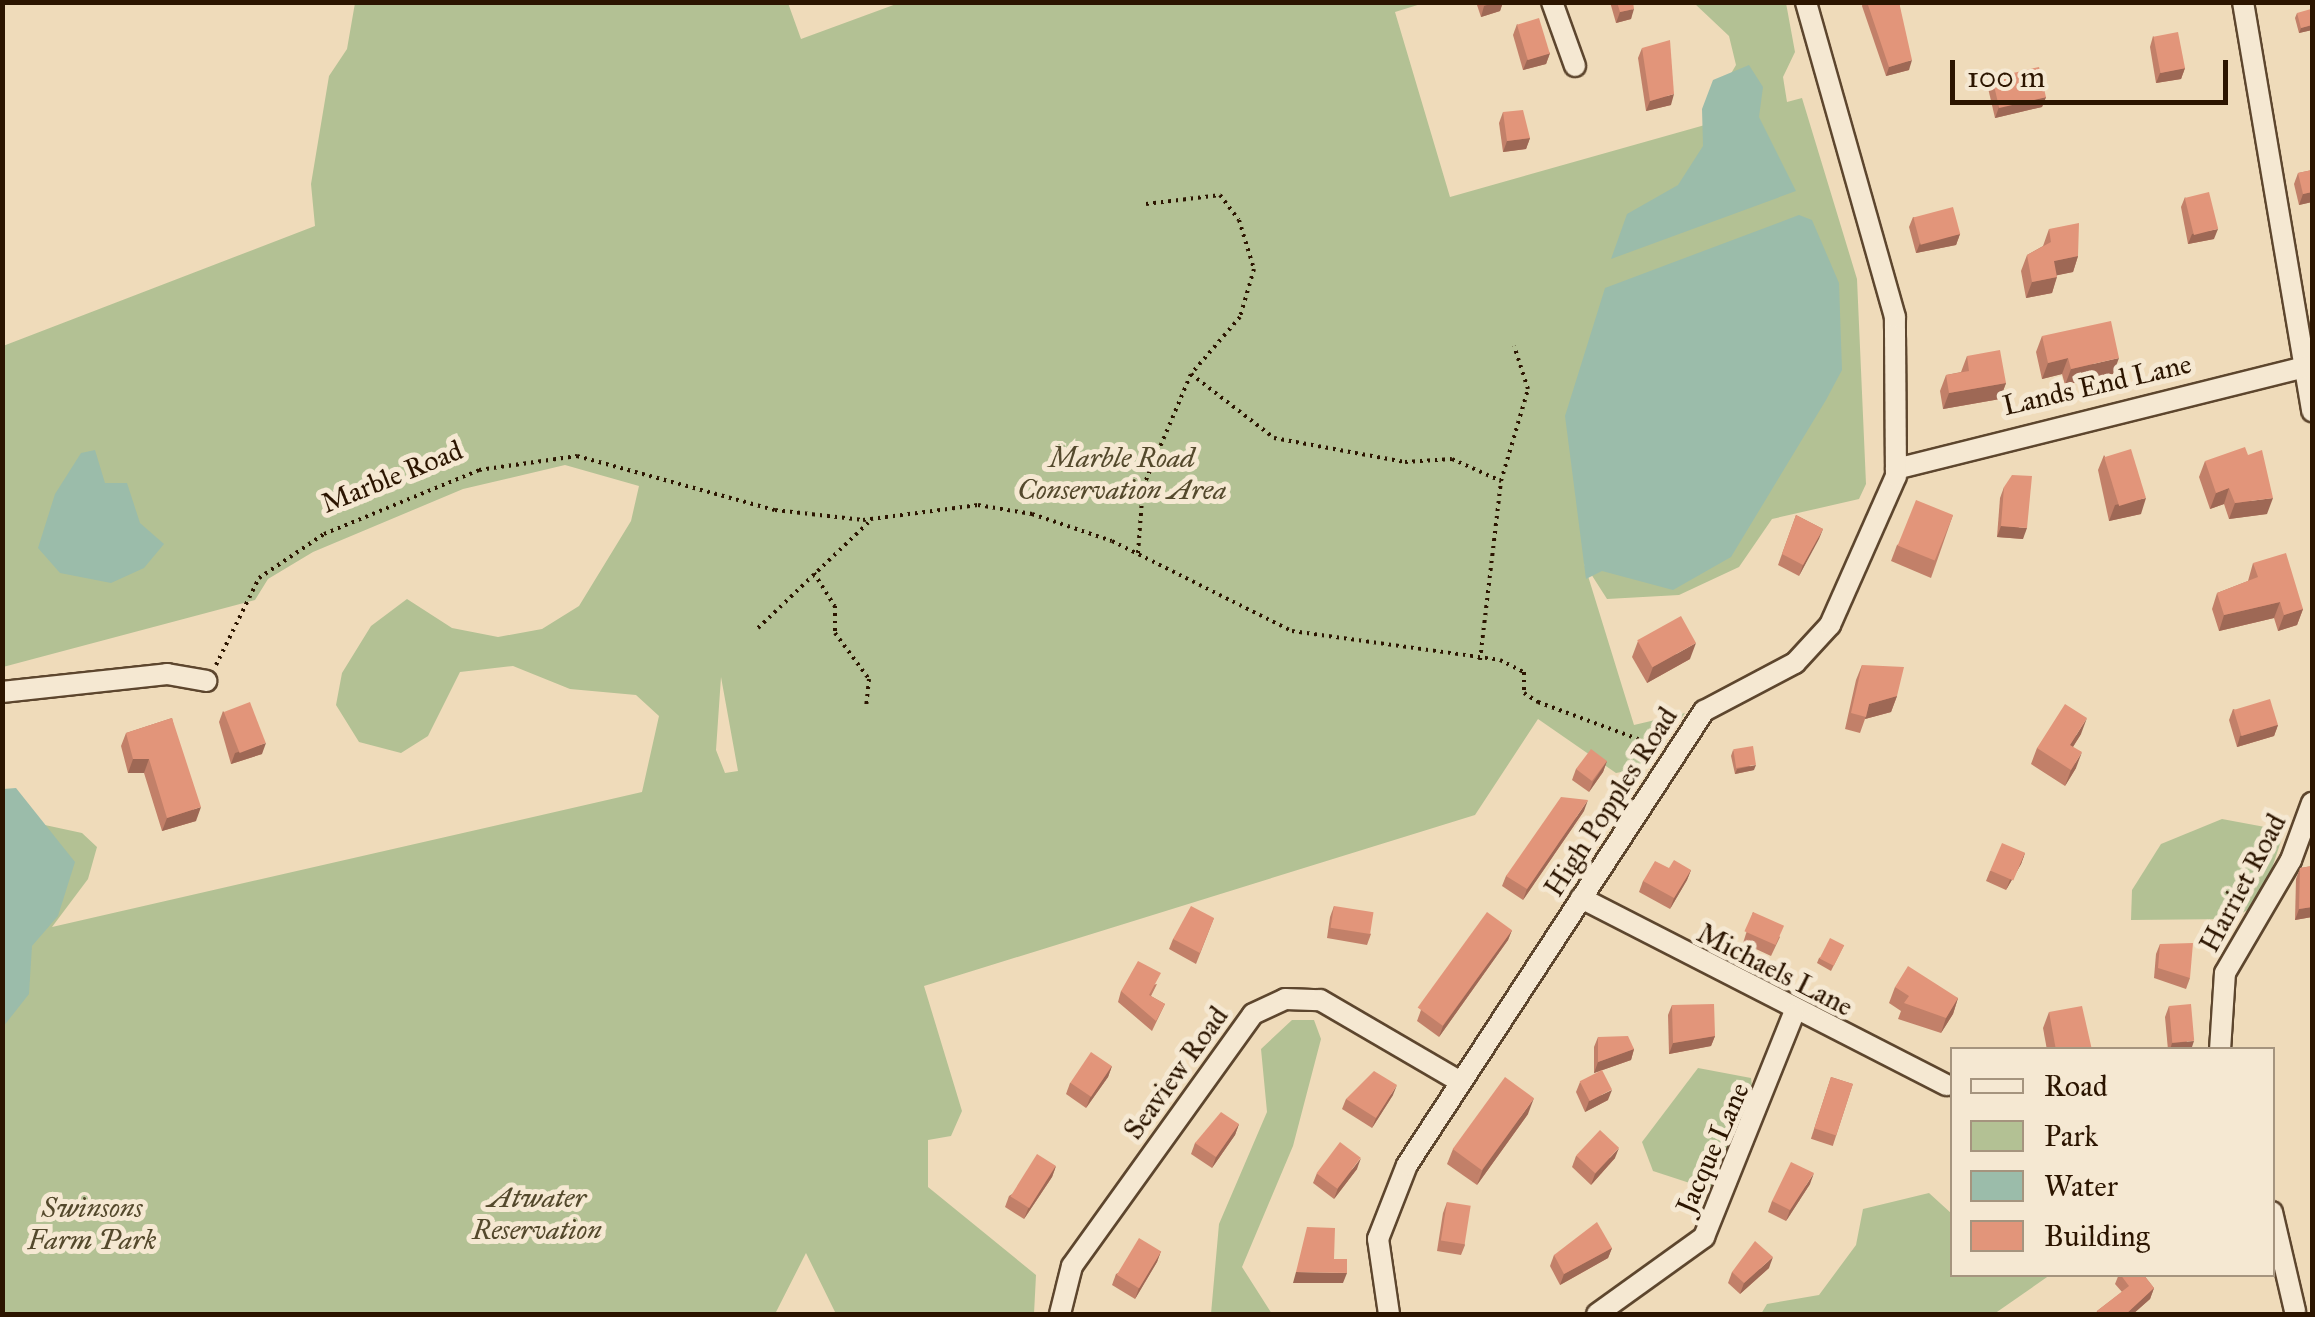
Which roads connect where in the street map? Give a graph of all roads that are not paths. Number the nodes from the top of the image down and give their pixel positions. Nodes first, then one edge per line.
1 (1552, 2) edge
2 (1806, 2) edge
3 (2242, 2) edge
4 (1575, 66) dead end
5 (2309, 366) edge
6 (2312, 411) edge
7 (1896, 468) junction
8 (206, 682) road end
9 (2, 692) edge
10 (2312, 802) edge
11 (1580, 898) junction
12 (1794, 1013) junction
13 (2220, 1047) edge
14 (1461, 1082) junction
15 (1947, 1085) dead end
16 (2275, 1225) edge
17 (2295, 1311) edge
18 (1060, 1314) edge
19 (1390, 1314) edge
20 (1597, 1314) edge

1 - 4 street
2 - 7 street, High Popples Road
3 - 5 street
5 - 6 street
5 - 7 street, Lands End Lane
7 - 11 street, High Popples Road
8 - 9 street
10 - 13 street, Harriet Road
11 - 12 street, Michaels Lane
11 - 14 street, High Popples Road
12 - 15 street, Michaels Lane
12 - 20 street, Jacque Lane
14 - 18 street, Seaview Road
14 - 19 street, High Popples Road
16 - 17 street

